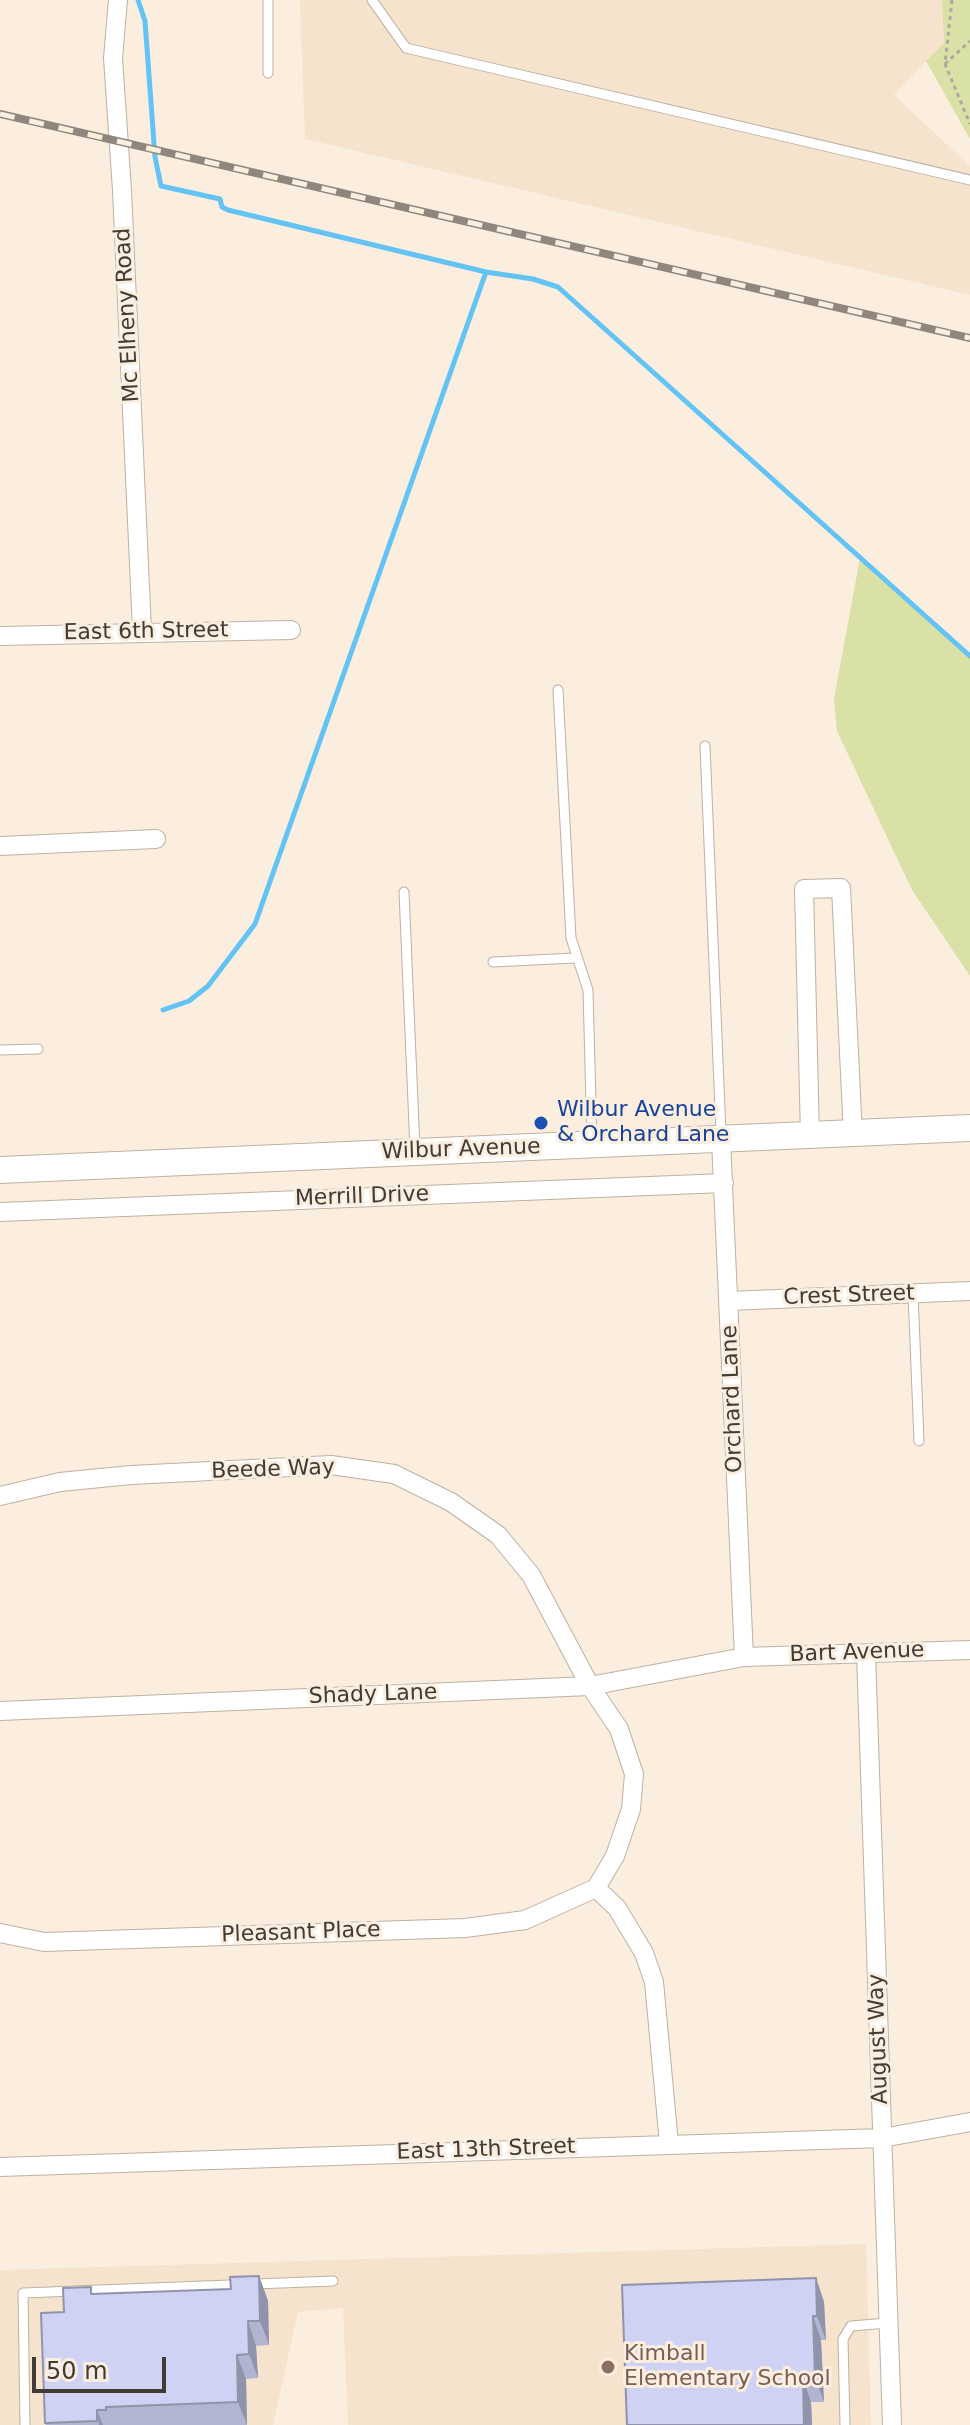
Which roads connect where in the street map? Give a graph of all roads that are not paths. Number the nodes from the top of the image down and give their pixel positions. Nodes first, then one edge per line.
1 (118, 0) edge
2 (268, 0) edge
3 (372, 0) edge
4 (268, 73) dead end
5 (970, 180) edge
6 (291, 630) dead end
7 (142, 631) junction
8 (0, 636) edge
9 (558, 690) dead end
10 (705, 746) dead end
11 (156, 839) dead end
12 (0, 846) edge
13 (404, 892) dead end
14 (575, 958) junction
15 (493, 962) dead end
16 (38, 1049) dead end
17 (0, 1050) edge
18 (970, 1128) edge
19 (853, 1135) junction
20 (810, 1137) junction
21 (721, 1140) junction
22 (592, 1145) junction
23 (415, 1152) junction
24 (0, 1170) edge
25 (724, 1183) junction
26 (0, 1212) edge
27 (970, 1291) edge
28 (913, 1293) junction
29 (729, 1301) junction
30 (919, 1441) dead end
31 (0, 1496) edge
32 (970, 1650) edge
33 (866, 1653) junction
34 (744, 1657) junction
35 (590, 1686) junction
36 (0, 1711) edge
37 (596, 1888) junction
38 (0, 1933) edge
39 (970, 2122) edge
40 (882, 2138) junction
41 (669, 2144) junction
42 (0, 2167) edge
43 (333, 2281) dead end
44 (888, 2323) junction
45 (25, 2425) edge
46 (845, 2425) edge
47 (892, 2425) edge

1 - 7 street, Mc Elheny Road
2 - 4 lane
3 - 5 lane
6 - 7 street, East 6th Street
7 - 8 street, East 6th Street
9 - 14 lane
10 - 21 lane
11 - 12 street
13 - 23 lane
14 - 15 lane
14 - 22 lane
16 - 17 lane
18 - 19 main road, Wilbur Avenue
19 - 20 main road, Wilbur Avenue
19 - 20 street
20 - 21 main road, Wilbur Avenue
21 - 22 main road, Wilbur Avenue
21 - 25 street, Orchard Lane
22 - 23 main road, Wilbur Avenue
23 - 24 main road, Wilbur Avenue
25 - 26 street, Merrill Drive
25 - 29 street, Orchard Lane
27 - 28 street, Crest Street
28 - 29 street, Crest Street
28 - 30 lane
29 - 34 street, Orchard Lane
31 - 35 street, Beede Way
32 - 33 street, Bart Avenue
33 - 34 street, Bart Avenue
33 - 40 street, August Way
34 - 35 street, Shady Lane
35 - 36 street, Shady Lane
35 - 37 street, Beede Way
37 - 38 street, Pleasant Place
37 - 41 street
39 - 40 street, East 13th Street
40 - 41 street, East 13th Street
40 - 44 street, August Way
41 - 42 street, East 13th Street
43 - 45 lane
44 - 46 lane
44 - 47 street, August Way

